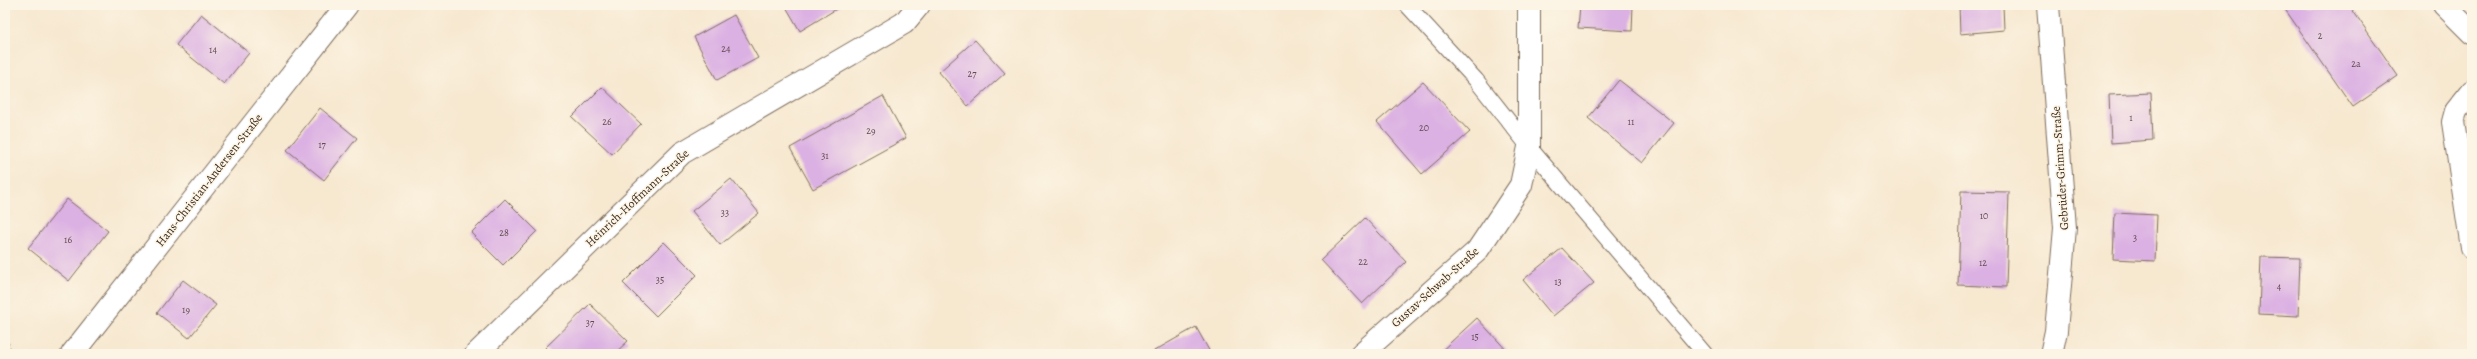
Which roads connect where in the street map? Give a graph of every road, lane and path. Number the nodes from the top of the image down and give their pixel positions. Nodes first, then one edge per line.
1 (347, 5) edge
2 (919, 5) edge
3 (1407, 5) edge
4 (1530, 5) edge
5 (2048, 5) edge
6 (2444, 5) edge
7 (2472, 33) edge
8 (2472, 92) edge
9 (1529, 147) junction
10 (2472, 248) edge
11 (5, 336) edge
12 (12, 354) edge
13 (72, 354) edge
14 (476, 354) edge
15 (1361, 354) edge
16 (1705, 354) edge
17 (2051, 354) edge

1 - 13 street, Hans-Christian-Andersen-Straße
2 - 14 street, Heinrich-Hoffmann-Straße
3 - 9 lane
4 - 9 street, Gustav-Schwab-Straße
5 - 17 street, Gebrüder-Grimm-Straße
6 - 7 street
8 - 10 street
9 - 15 street, Gustav-Schwab-Straße
9 - 16 lane
11 - 12 path

